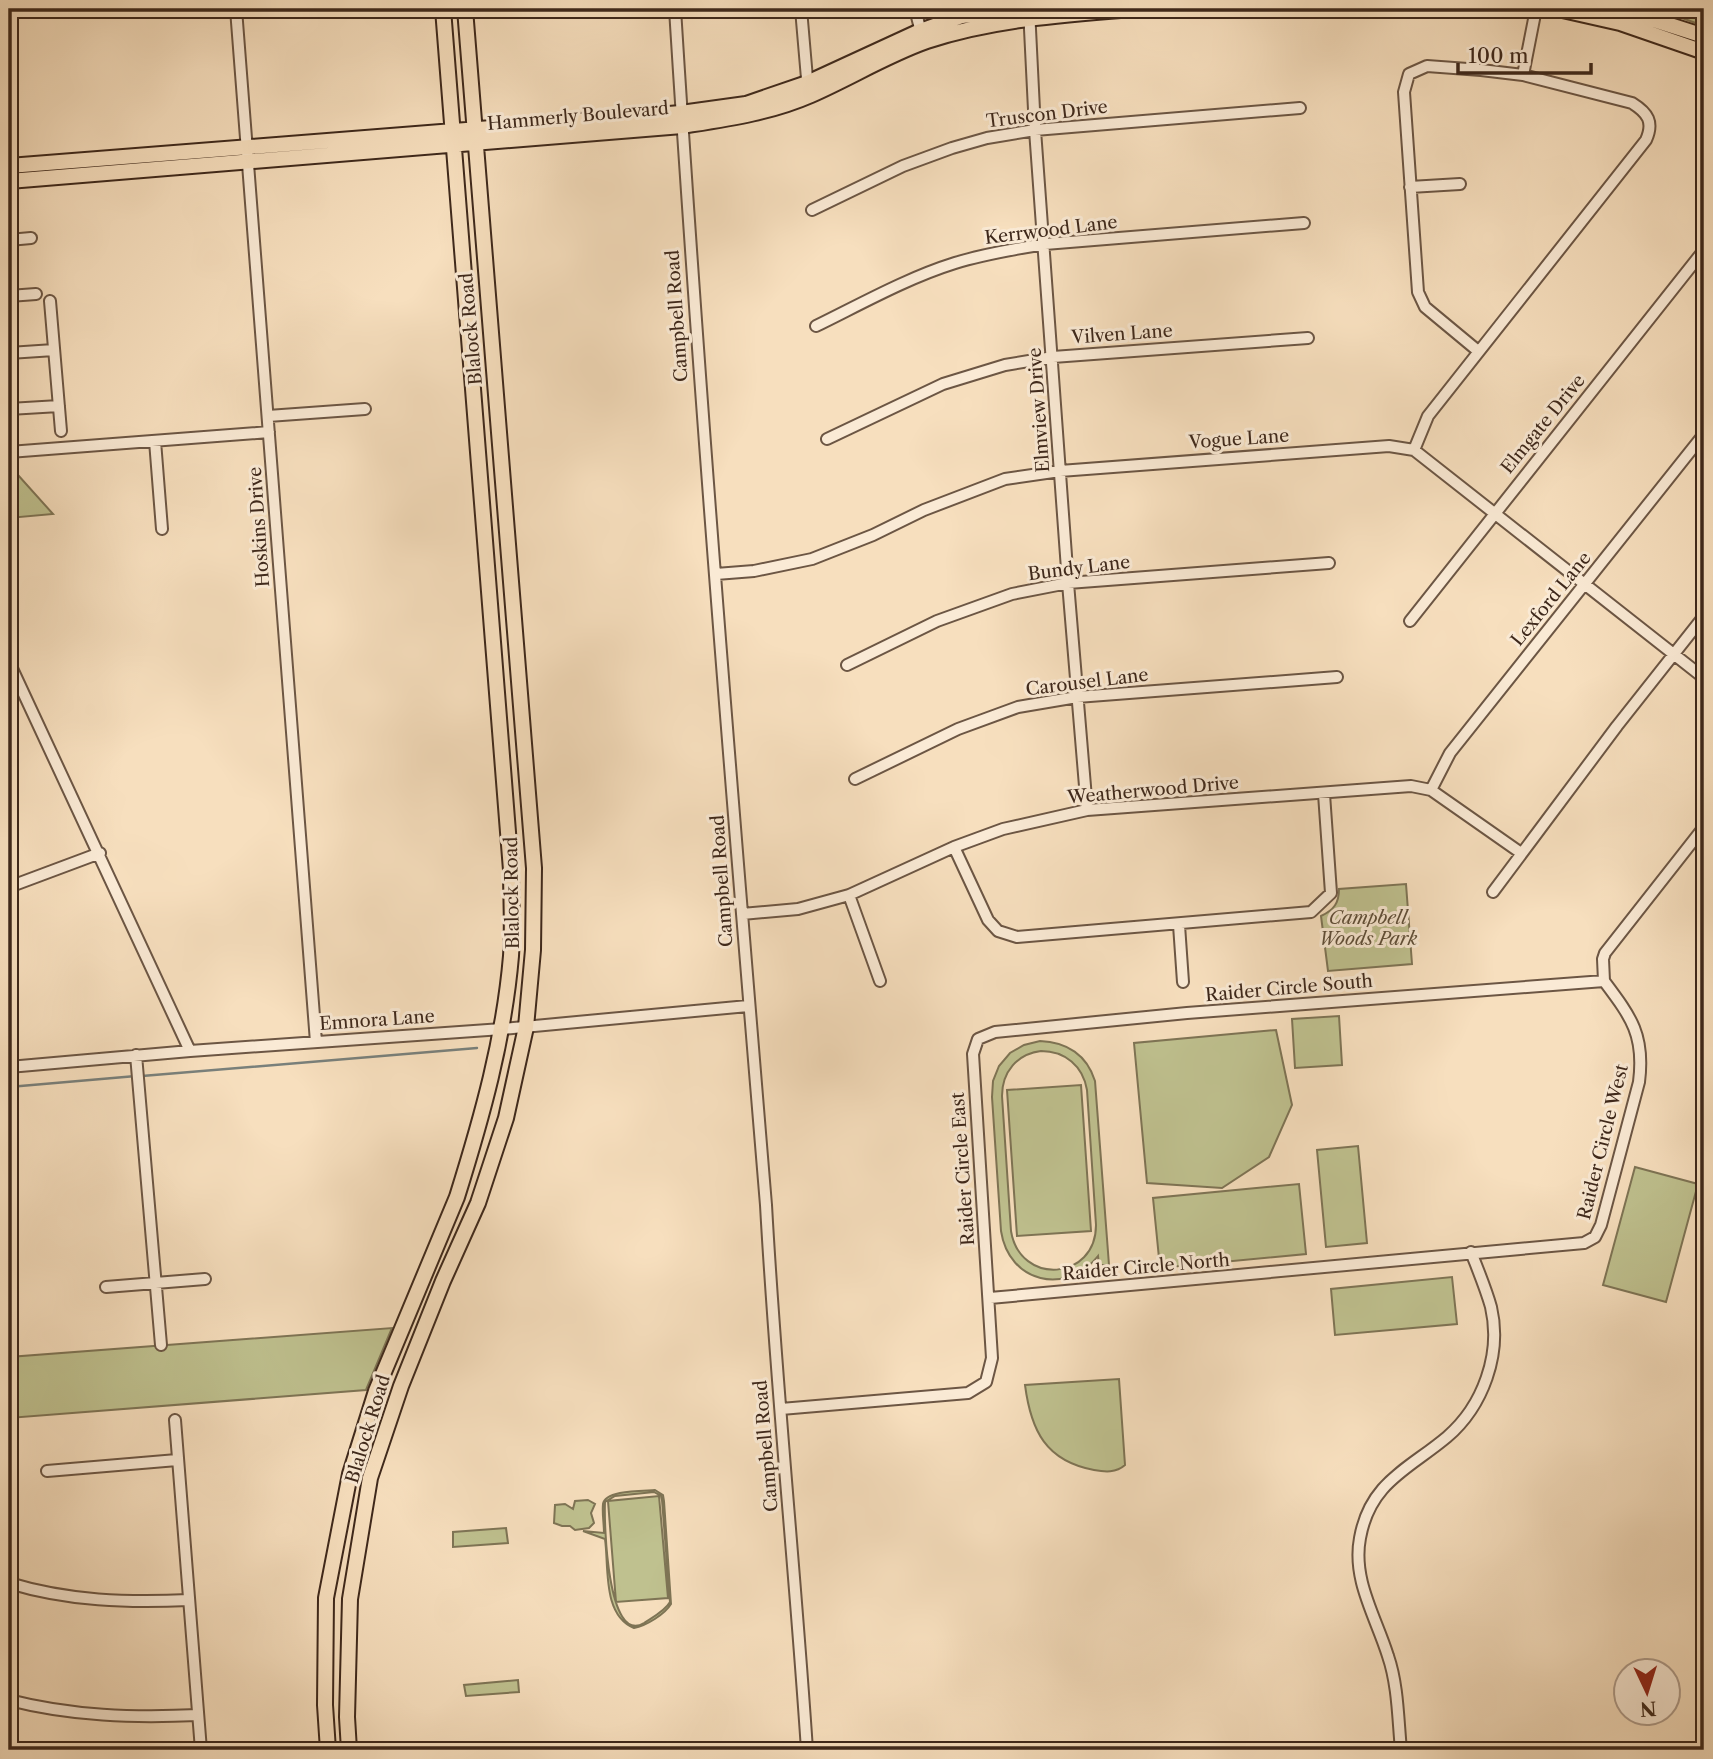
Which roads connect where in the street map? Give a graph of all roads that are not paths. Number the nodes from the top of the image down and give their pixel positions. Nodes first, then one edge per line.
1 (236, 9) edge
2 (443, 9) edge
3 (465, 9) edge
4 (675, 9) edge
5 (801, 9) edge
6 (915, 9) edge
7 (1009, 9) edge
8 (1132, 9) edge
9 (1536, 9) edge
10 (1558, 9) edge
11 (1620, 9) edge
12 (1029, 13) edge
13 (922, 36) junction
14 (1704, 36) edge
15 (1687, 37) junction
16 (1704, 52) edge
17 (1523, 75) junction
18 (808, 90) junction
19 (1300, 108) dead end
20 (682, 120) junction
21 (1035, 130) junction
22 (474, 136) junction
23 (452, 138) junction
24 (248, 154) junction
25 (9, 166) edge
26 (70, 169) junction
27 (9, 181) edge
28 (1460, 184) dead end
29 (1410, 187) junction
30 (812, 210) dead end
31 (1304, 223) dead end
32 (31, 238) dead end
33 (9, 240) edge
34 (1045, 244) junction
35 (1704, 250) edge
36 (464, 277) junction
37 (486, 279) junction
38 (36, 294) dead end
39 (9, 296) edge
40 (50, 301) dead end
41 (816, 326) dead end
42 (1308, 338) dead end
43 (54, 350) junction
44 (1478, 351) junction
45 (9, 353) edge
46 (1053, 357) junction
47 (58, 406) junction
48 (365, 409) dead end
49 (9, 410) edge
50 (268, 416) junction
51 (61, 431) dead end
52 (269, 432) junction
53 (1704, 434) edge
54 (827, 439) dead end
55 (155, 441) junction
56 (1414, 450) junction
57 (9, 452) edge
58 (1060, 471) junction
59 (482, 489) junction
60 (503, 489) junction
61 (1495, 513) junction
62 (162, 529) dead end
63 (1329, 562) dead end
64 (716, 574) junction
65 (1068, 583) junction
66 (1585, 586) junction
67 (1704, 616) edge
68 (1410, 621) dead end
69 (516, 649) junction
70 (494, 650) junction
71 (1674, 654) junction
72 (847, 665) dead end
73 (10, 668) edge
74 (1338, 677) dead end
75 (1704, 678) edge
76 (1077, 697) junction
77 (855, 779) dead end
78 (1431, 790) junction
79 (1324, 794) junction
80 (505, 800) junction
81 (528, 800) junction
82 (1087, 810) junction
83 (1703, 832) edge
84 (954, 847) junction
85 (100, 853) junction
86 (1521, 853) junction
87 (9, 887) edge
88 (1493, 892) dead end
89 (849, 895) junction
90 (742, 914) junction
91 (1179, 925) junction
92 (880, 981) dead end
93 (1604, 981) junction
94 (1183, 982) dead end
95 (748, 1006) junction
96 (526, 1027) junction
97 (502, 1029) junction
98 (978, 1039) joint
99 (316, 1042) junction
100 (190, 1051) junction
101 (136, 1060) junction
102 (9, 1067) edge
103 (1595, 1237) joint
104 (1471, 1252) junction
105 (205, 1279) dead end
106 (156, 1284) junction
107 (106, 1287) dead end
108 (990, 1298) junction
109 (161, 1345) dead end
110 (781, 1409) junction
111 (175, 1420) dead end
112 (177, 1460) junction
113 (47, 1471) dead end
114 (9, 1583) edge
115 (189, 1600) junction
116 (9, 1700) edge
117 (325, 1705) junction
118 (198, 1714) junction
119 (347, 1717) junction
120 (201, 1750) edge
121 (328, 1750) edge
122 (349, 1750) edge
123 (807, 1750) edge
124 (1401, 1750) edge

1 - 24 street, Hoskins Drive
2 - 23 main road, Blalock Road
3 - 22 main road, Blalock Road
4 - 20 street, Campbell Road
5 - 18 street
6 - 13 street
7 - 13 main road, Hammerly Boulevard
8 - 12 main road, Hammerly Boulevard
9 - 17 street
10 - 15 main road
11 - 15 main road
12 - 13 main road, Hammerly Boulevard
12 - 21 street, Elmview Drive
13 - 18 main road, Hammerly Boulevard
14 - 15 main road
15 - 16 main road
17 - 29 street
17 - 44 street
18 - 20 main road, Hammerly Boulevard
19 - 21 street, Truscon Drive
20 - 22 main road, Hammerly Boulevard
20 - 64 street, Campbell Road
21 - 30 street, Truscon Drive
21 - 34 street, Elmview Drive
22 - 23 main road, Hammerly Boulevard
22 - 37 main road, Blalock Road
23 - 24 main road, Hammerly Boulevard
23 - 36 main road, Blalock Road
24 - 26 main road, Hammerly Boulevard
24 - 50 street, Hoskins Drive
25 - 26 main road, Hammerly Boulevard
26 - 27 main road, Hammerly Boulevard
28 - 29 street
29 - 44 street
31 - 34 street, Kerrwood Lane
32 - 33 street
34 - 41 street, Kerrwood Lane
34 - 46 street, Elmview Drive
35 - 61 street, Elmgate Drive
36 - 37 main road
36 - 59 main road, Blalock Road
37 - 60 main road, Blalock Road
38 - 39 street
40 - 43 street
42 - 46 street, Vilven Lane
43 - 45 street
43 - 47 street
44 - 56 street
46 - 54 street, Vilven Lane
46 - 58 street, Elmview Drive
47 - 49 street
47 - 51 street
48 - 50 street
50 - 52 street, Hoskins Drive
52 - 55 street
52 - 99 street, Hoskins Drive
53 - 66 street, Lexford Lane
55 - 57 street
55 - 62 street
56 - 58 street, Vogue Lane
56 - 61 street
58 - 64 street, Vogue Lane
58 - 65 street, Elmview Drive
59 - 60 main road
59 - 70 main road, Blalock Road
60 - 69 main road, Blalock Road
61 - 66 street
61 - 68 street, Elmgate Drive
63 - 65 street, Bundy Lane
64 - 90 street, Campbell Road
65 - 72 street, Bundy Lane
65 - 76 street, Elmview Drive
66 - 71 street
66 - 78 street, Lexford Lane
67 - 71 street
69 - 70 main road
69 - 81 main road, Blalock Road
70 - 80 main road, Blalock Road
71 - 75 street
71 - 86 street
73 - 85 street
74 - 76 street, Carousel Lane
76 - 77 street, Carousel Lane
76 - 82 street, Elmview Drive
78 - 79 street, Weatherwood Drive
78 - 86 street
79 - 82 street, Weatherwood Drive
79 - 91 street
80 - 81 main road
80 - 97 main road, Blalock Road
81 - 96 main road, Blalock Road
82 - 84 street, Weatherwood Drive
83 - 93 street
84 - 89 street, Weatherwood Drive
84 - 91 street
85 - 87 street
85 - 100 street
86 - 88 street
89 - 90 street, Weatherwood Drive
89 - 92 street
90 - 95 street, Campbell Road
91 - 94 street
93 - 98 street, Raider Circle South
93 - 103 street, Raider Circle West
95 - 96 street, Emnora Lane
95 - 110 street, Campbell Road
96 - 97 street, Emnora Lane
96 - 119 main road, Blalock Road
97 - 99 street, Emnora Lane
97 - 117 main road, Blalock Road
98 - 108 street, Raider Circle East
99 - 100 street, Emnora Lane
100 - 101 street, Emnora Lane
101 - 102 street, Emnora Lane
101 - 106 street
103 - 104 street, Raider Circle North
104 - 108 street, Raider Circle North
104 - 124 street
105 - 106 street
106 - 107 street
106 - 109 street
108 - 110 street
110 - 123 street, Campbell Road
111 - 112 street
112 - 113 street
112 - 115 street
114 - 115 street
115 - 118 street
116 - 118 street
117 - 119 main road
117 - 121 main road, Blalock Road
118 - 120 street
119 - 122 main road, Blalock Road

